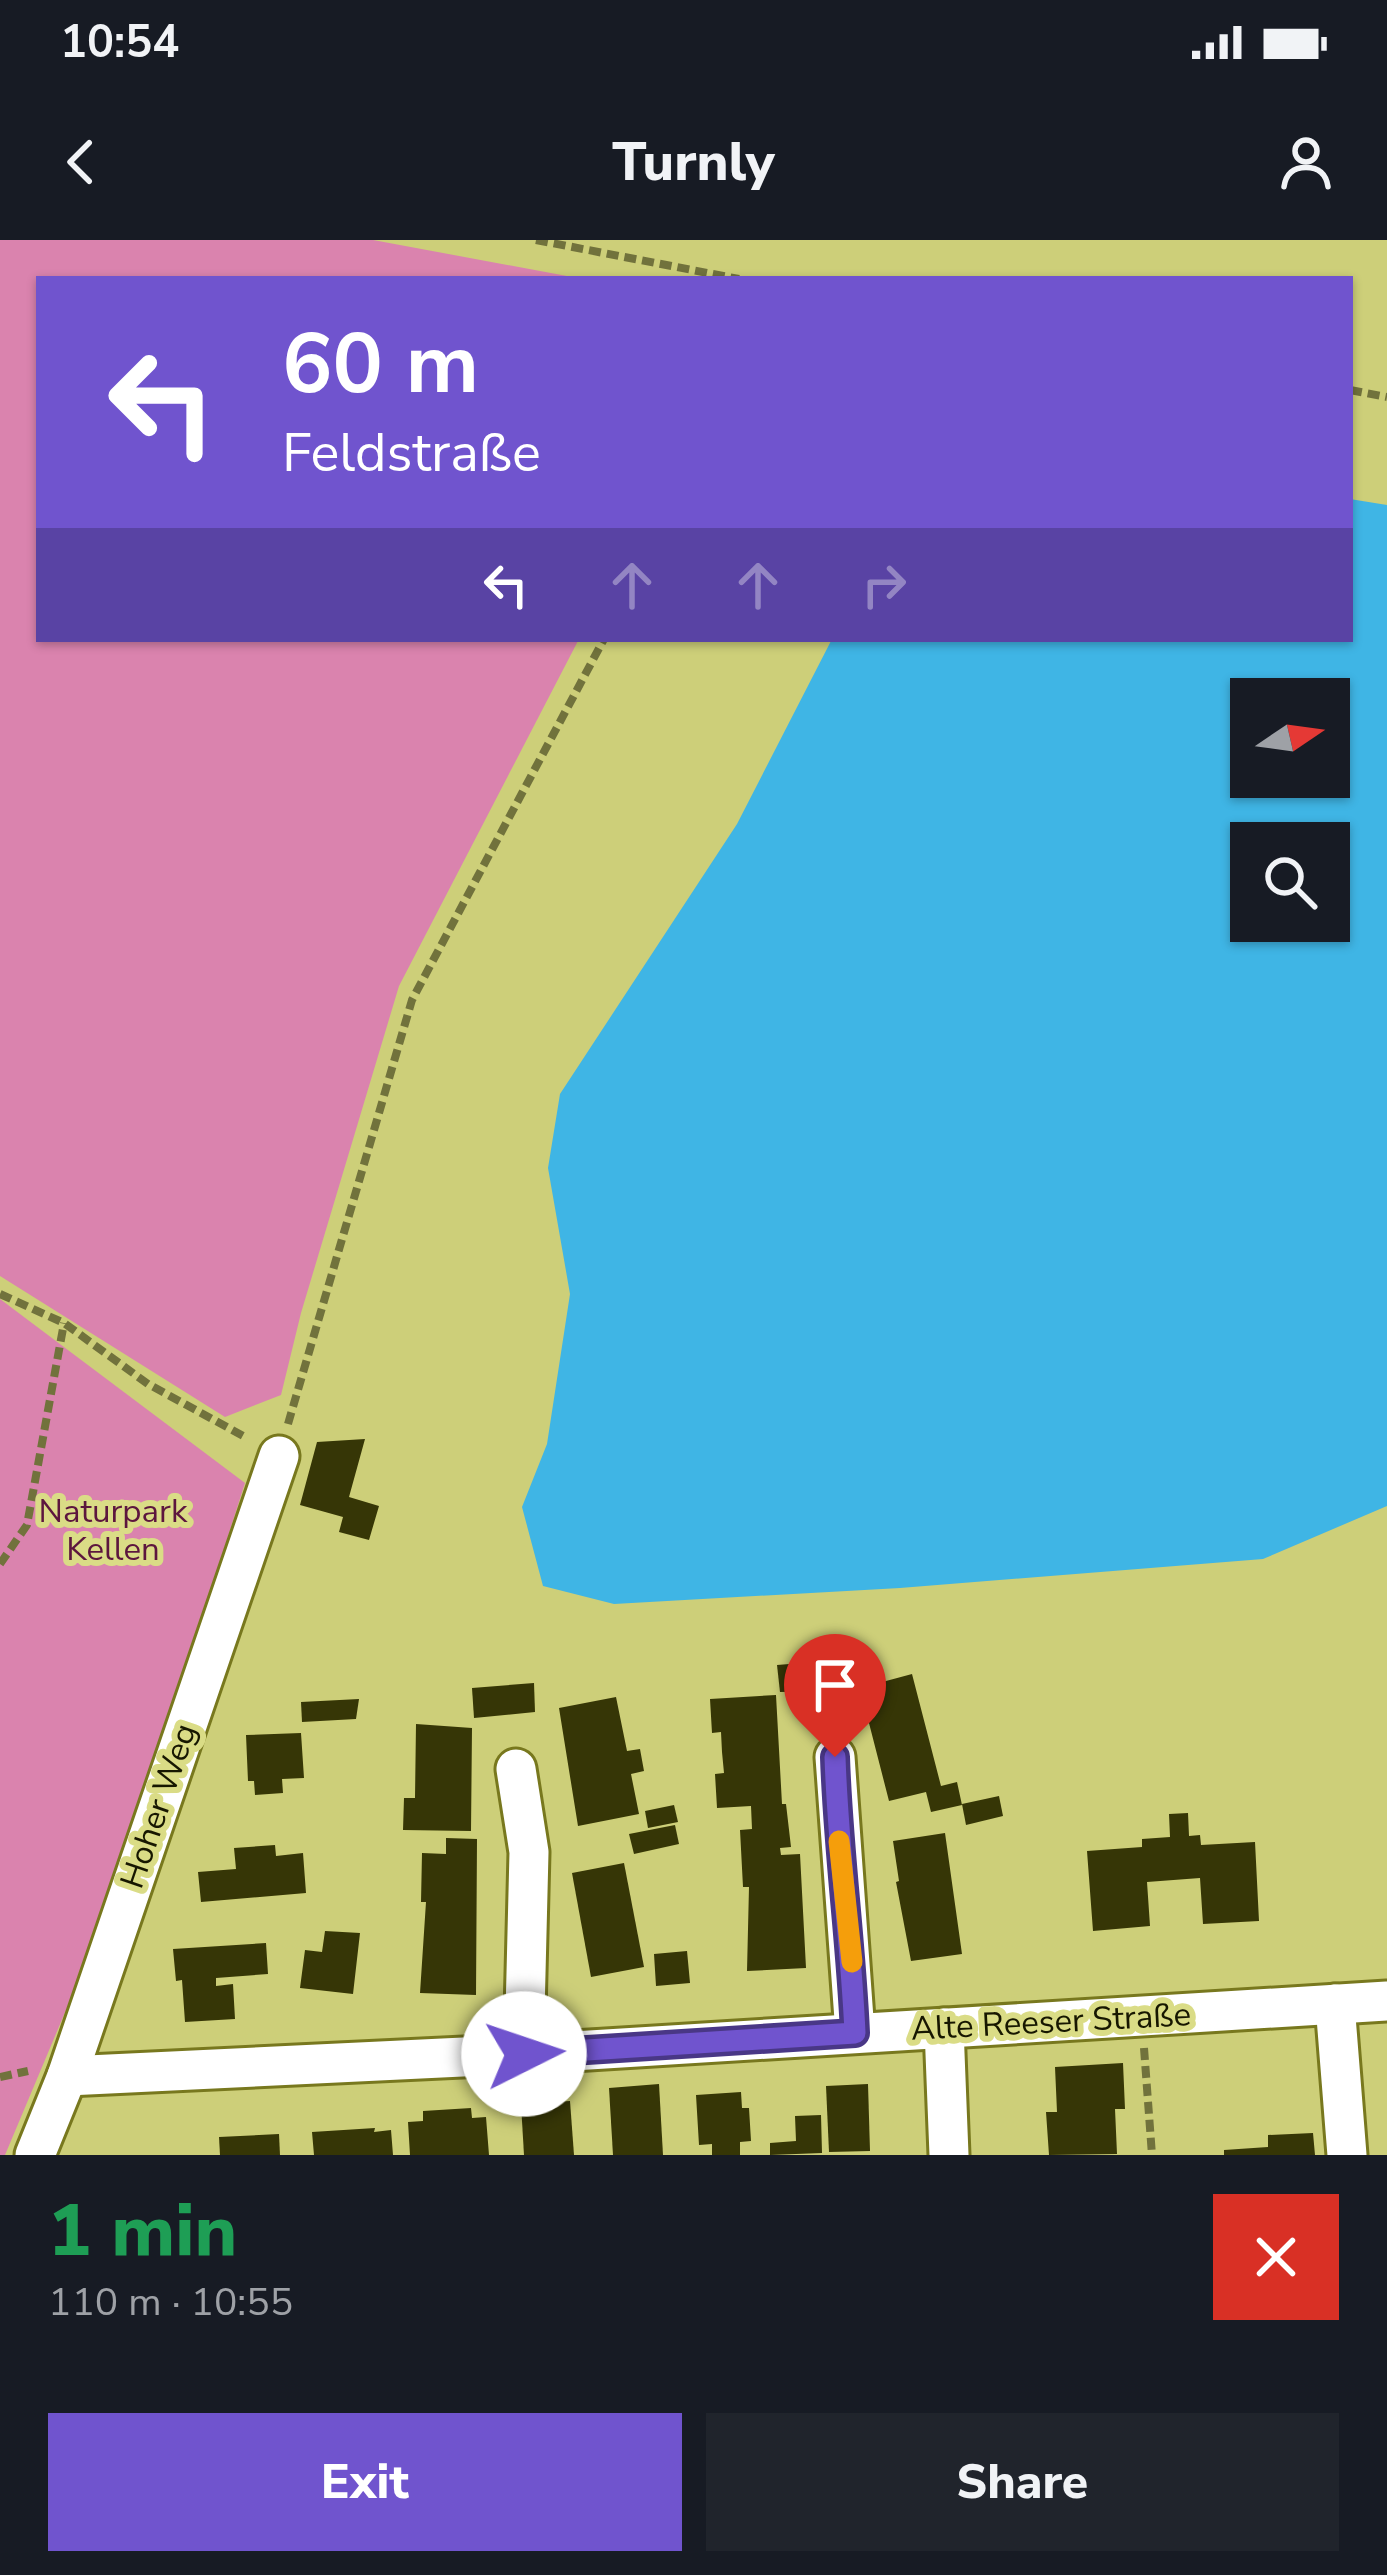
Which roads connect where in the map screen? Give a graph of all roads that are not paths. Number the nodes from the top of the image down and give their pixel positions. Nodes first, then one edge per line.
1 (279, 1456) road end
2 (835, 1757) dead end
3 (516, 1769) dead end
4 (1387, 2001) edge
5 (1335, 2004) junction
6 (944, 2028) junction
7 (855, 2033) junction
8 (524, 2054) junction
9 (68, 2077) junction
10 (35, 2155) edge
11 (949, 2155) edge
12 (1347, 2155) edge

1 - 9 street, Hoher Weg
2 - 7 street
3 - 8 street
4 - 5 street, Alte Reeser Straße
5 - 6 street, Alte Reeser Straße
5 - 12 street
6 - 7 street, Alte Reeser Straße
6 - 11 street
7 - 8 street, Alte Reeser Straße
8 - 9 street, Alte Reeser Straße
9 - 10 street, Hoher Weg

